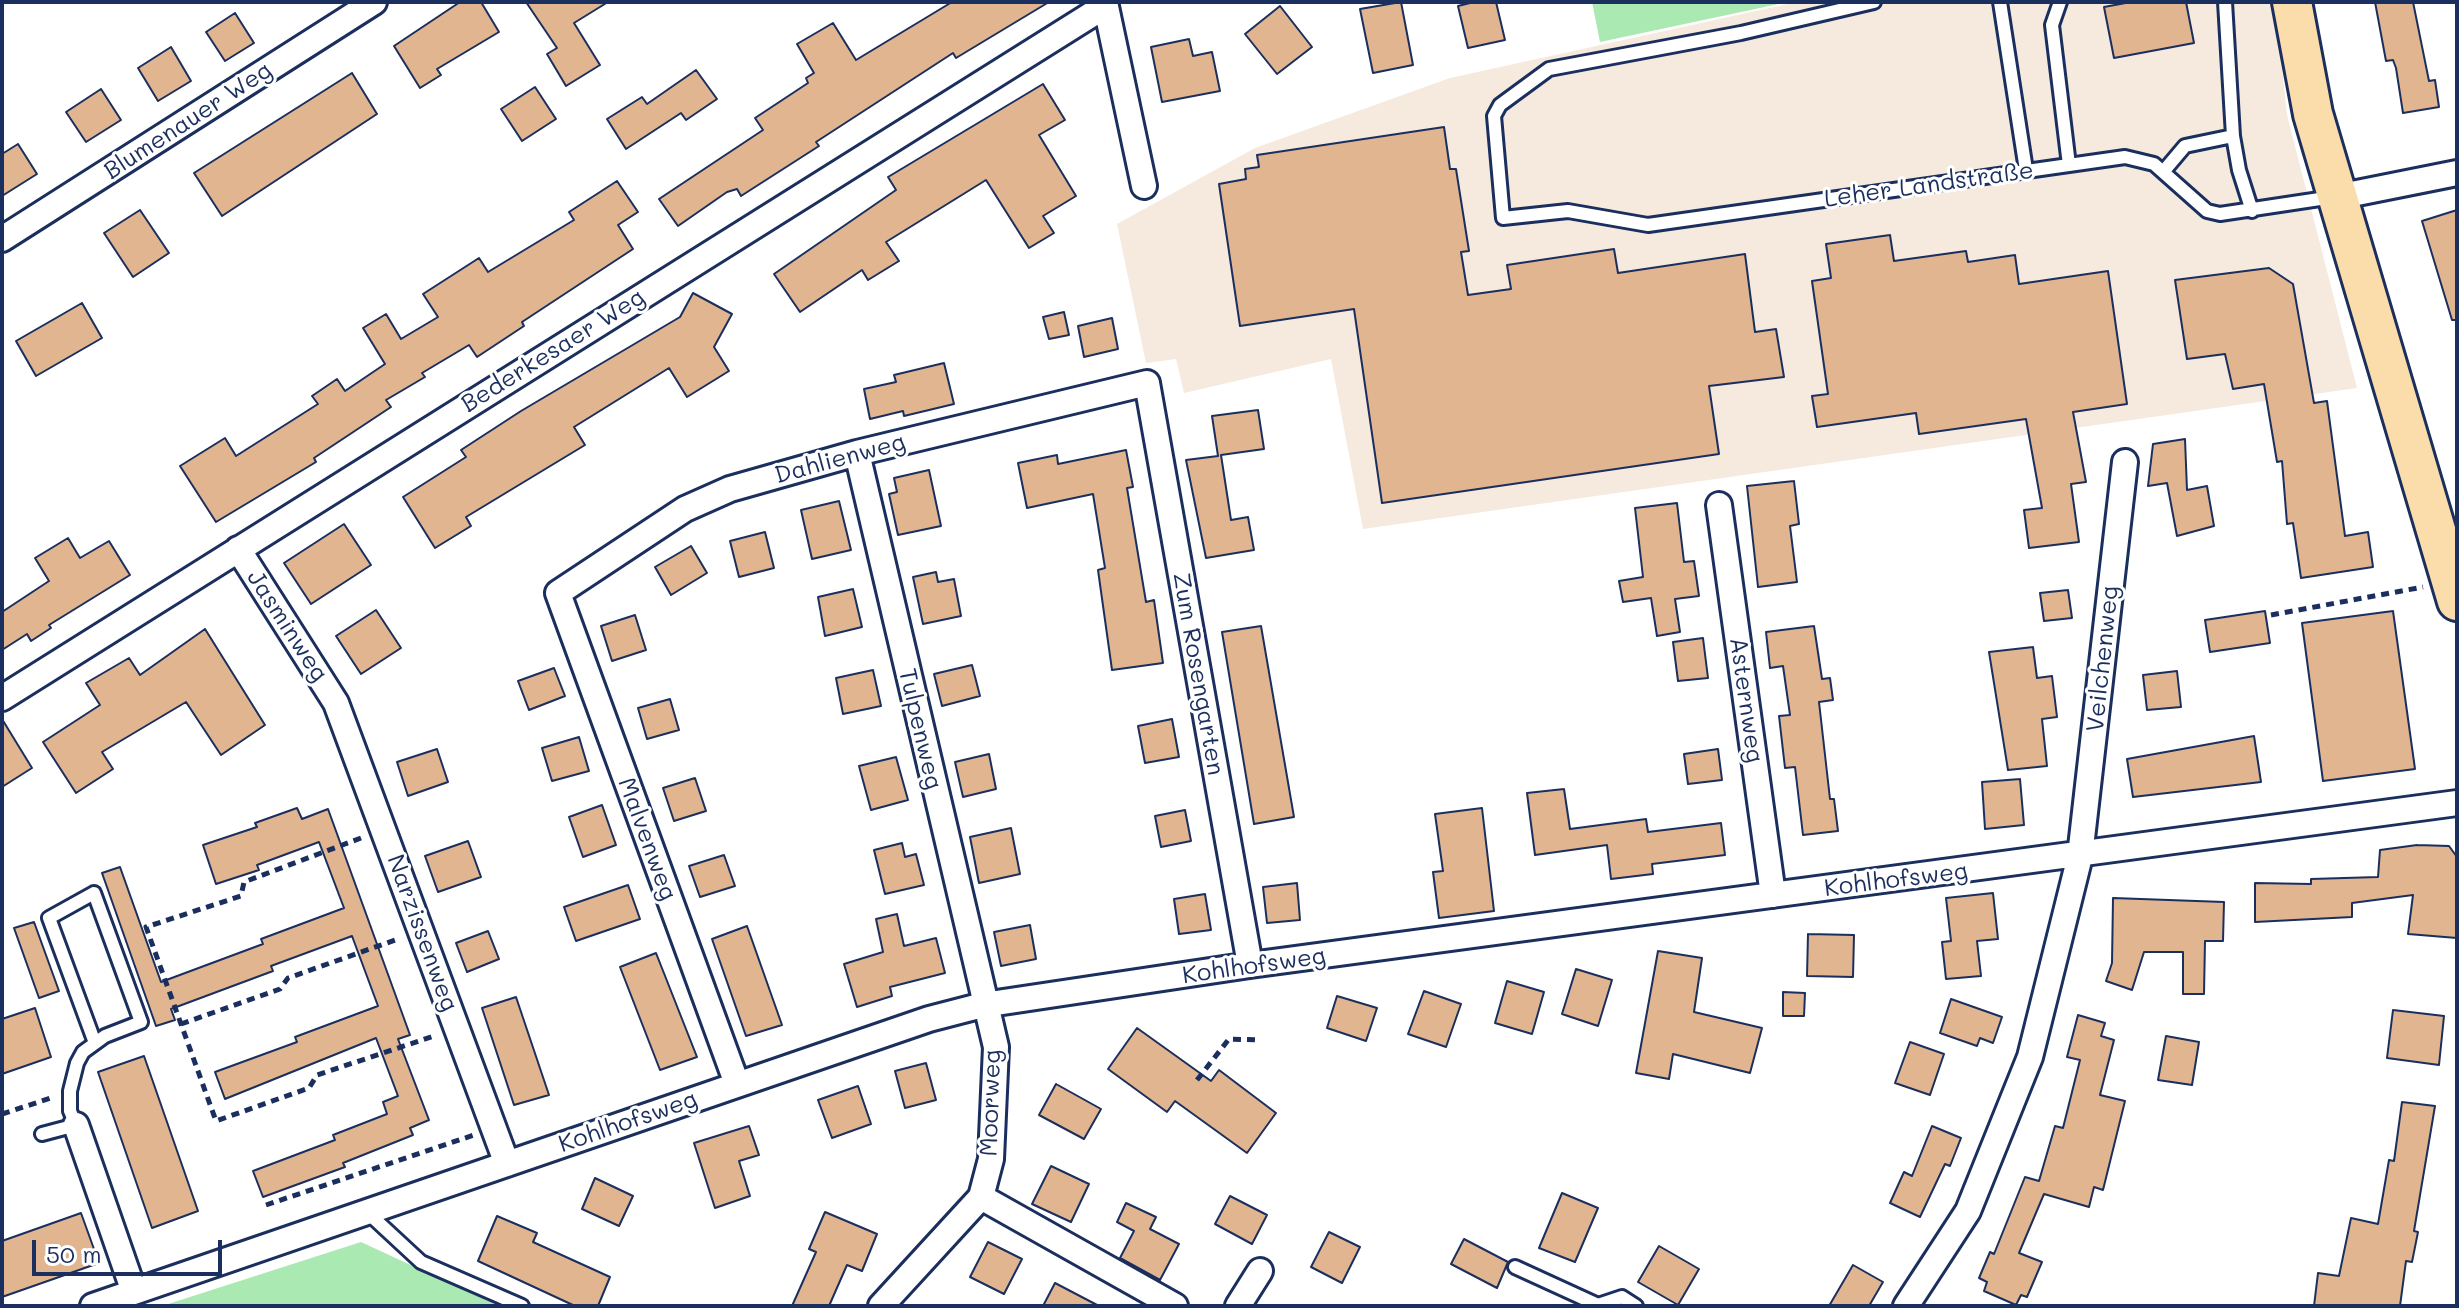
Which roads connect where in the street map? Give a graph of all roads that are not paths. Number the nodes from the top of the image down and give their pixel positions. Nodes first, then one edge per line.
1 (1874, 2) edge
2 (2000, 2) edge
3 (2060, 2) edge
4 (2225, 2) edge
5 (2292, 2) edge
6 (370, 3) edge
7 (1111, 3) edge
8 (2233, 136) junction
9 (2069, 165) junction
10 (2026, 170) junction
11 (2163, 172) junction
12 (2457, 173) edge
13 (1144, 186) dead end
14 (2337, 197) junction
15 (2252, 211) junction
16 (2, 239) edge
17 (1147, 383) joint
18 (857, 453) junction
19 (2125, 462) dead end
20 (1719, 505) dead end
21 (238, 549) junction
22 (2454, 591) edge
23 (558, 593) joint
24 (2, 698) edge
25 (336, 703) joint
26 (2457, 803) edge
27 (2080, 856) junction
28 (1773, 895) junction
29 (1250, 965) junction
30 (983, 1005) junction
31 (95, 1043) junction
32 (737, 1084) junction
33 (76, 1125) junction
34 (42, 1134) dead end
35 (507, 1164) junction
36 (981, 1197) junction
37 (367, 1212) junction
38 (1515, 1267) dead end
39 (1260, 1271) dead end
40 (134, 1292) junction
41 (93, 1306) edge
42 (522, 1306) edge
43 (881, 1306) edge
44 (1175, 1306) edge
45 (1238, 1306) edge
46 (1636, 1306) edge
47 (1906, 1306) edge

1 - 10 lane, Leher Landstraße
2 - 10 lane
3 - 9 lane
4 - 8 lane
5 - 14 main road
6 - 16 street, Blumenauer Weg
7 - 13 street
7 - 21 street, Bederkesaer Weg
8 - 11 lane
8 - 15 lane
9 - 10 lane, Leher Landstraße
9 - 11 lane, Leher Landstraße
11 - 15 lane, Leher Landstraße
12 - 14 street
14 - 15 lane, Leher Landstraße
14 - 22 main road
17 - 18 street, Dahlienweg
17 - 29 street, Zum Rosengarten
18 - 23 street, Dahlienweg
18 - 30 street, Tulpenweg
19 - 27 street, Veilchenweg
20 - 28 street, Asternweg
21 - 24 street, Bederkesaer Weg
21 - 25 street, Jasminweg
23 - 32 street, Malvenweg
25 - 35 street, Narzissenweg
26 - 27 street, Kohlhofsweg
27 - 28 street, Kohlhofsweg
27 - 47 street, Veilchenweg
28 - 29 street, Kohlhofsweg
29 - 30 street, Kohlhofsweg
30 - 32 street, Kohlhofsweg
30 - 36 street, Moorweg
31 - 31 lane
31 - 33 lane
32 - 35 street, Kohlhofsweg
33 - 34 lane
33 - 40 street
35 - 37 street, Kohlhofsweg
36 - 43 street, Moorweg
36 - 44 street
37 - 40 street, Kohlhofsweg
37 - 42 lane
38 - 46 lane
39 - 45 street
40 - 41 street, Kohlhofsweg

